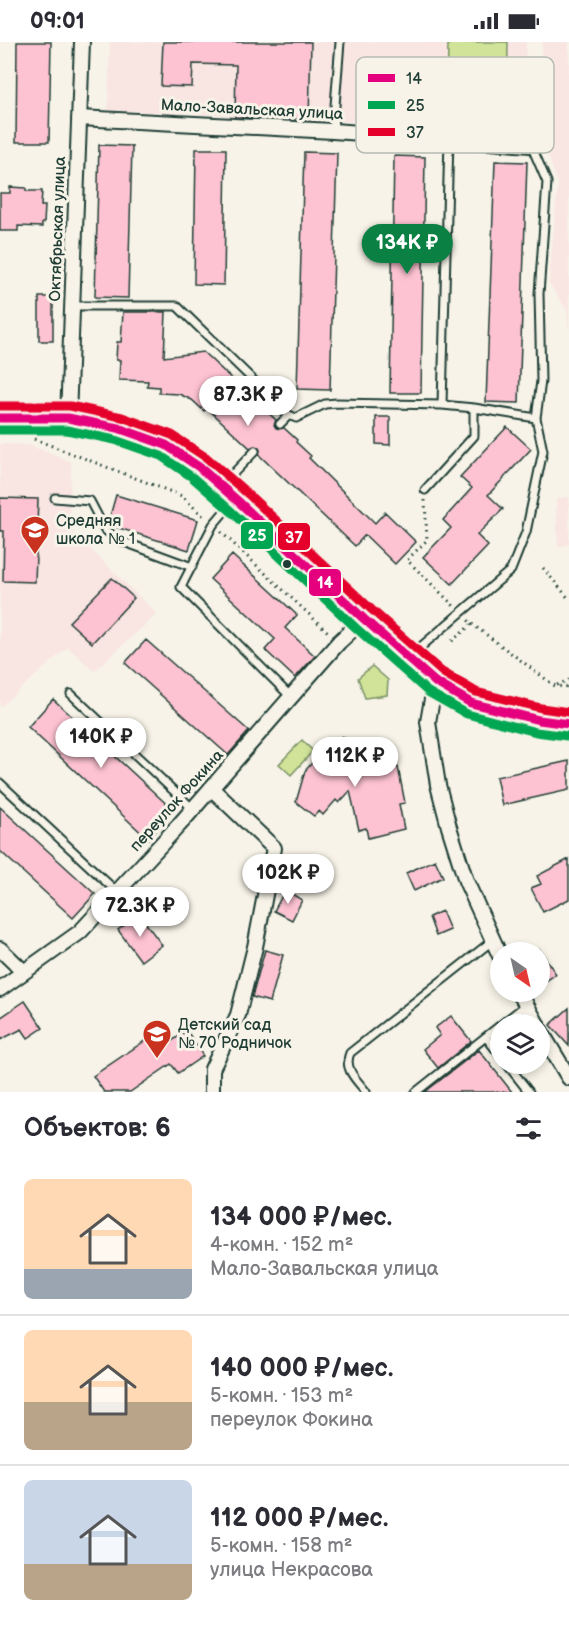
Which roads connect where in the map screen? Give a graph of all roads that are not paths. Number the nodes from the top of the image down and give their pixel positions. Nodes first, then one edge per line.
1 (82, 42) edge
2 (339, 42) edge
3 (79, 118) junction
4 (333, 130) junction
5 (356, 132) edge
6 (448, 153) edge
7 (534, 153) edge
8 (72, 306) junction
9 (442, 405) junction
10 (474, 408) junction
11 (289, 416) junction
12 (0, 417) edge
13 (68, 418) junction
14 (536, 418) junction
15 (280, 424) dead end
16 (255, 452) dead end
17 (425, 490) road end
18 (228, 493) junction
19 (55, 498) dead end
20 (192, 567) junction
21 (364, 619) junction
22 (408, 658) junction
23 (435, 682) junction
24 (71, 694) dead end
25 (291, 697) junction
26 (569, 724) edge
27 (0, 783) edge
28 (211, 788) junction
29 (193, 808) junction
30 (117, 892) junction
31 (492, 941) joint
32 (0, 949) edge
33 (24, 972) junction
34 (0, 989) edge
35 (524, 1002) edge
36 (526, 1005) junction
37 (531, 1014) edge
38 (486, 1036) junction
39 (490, 1041) edge
40 (550, 1047) edge
41 (515, 1074) edge
42 (569, 1078) edge
43 (212, 1092) edge
44 (366, 1092) edge
45 (416, 1092) edge
46 (530, 1092) edge

1 - 3 street, Октябрьская улица
2 - 4 lane
3 - 4 street, Мало-Завальская улица
3 - 8 street, Октябрьская улица
4 - 5 street, Мало-Завальская улица
6 - 9 lane
7 - 14 lane
8 - 11 lane
8 - 13 street, Октябрьская улица
9 - 10 lane
9 - 11 lane
10 - 14 lane
10 - 17 lane
11 - 15 lane
12 - 13 main road
13 - 18 main road
14 - 22 lane
16 - 18 lane
18 - 20 lane
18 - 21 main road
19 - 20 lane
20 - 25 lane
21 - 22 main road
21 - 25 street, переулок Фокина
22 - 23 main road
23 - 26 main road
23 - 31 street
24 - 29 lane
25 - 28 street, переулок Фокина
27 - 30 lane
28 - 29 street, переулок Фокина
28 - 43 street
29 - 30 street, переулок Фокина
30 - 33 street, переулок Фокина
31 - 44 lane
32 - 33 street
33 - 34 street, переулок Фокина
35 - 36 street
36 - 37 street
36 - 38 lane
38 - 39 lane
38 - 45 lane
40 - 42 street
41 - 46 lane

